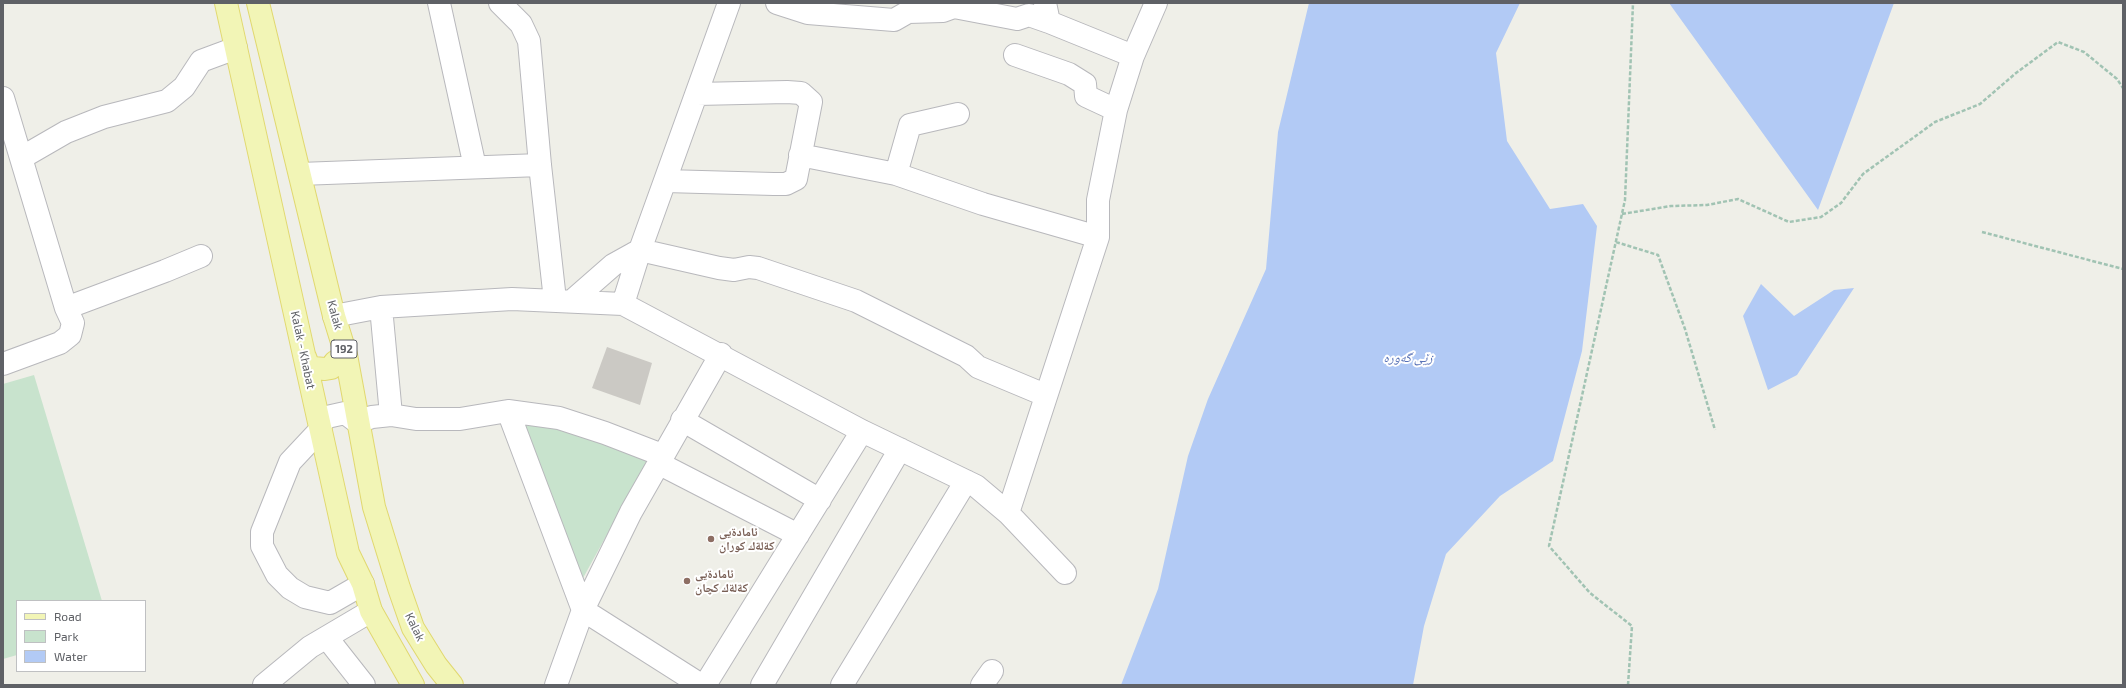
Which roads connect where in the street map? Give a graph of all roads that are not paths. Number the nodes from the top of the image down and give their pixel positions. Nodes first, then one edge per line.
1 (226, 3) edge
2 (258, 3) edge
3 (439, 3) edge
4 (500, 3) edge
5 (729, 3) edge
6 (778, 3) edge
7 (1156, 3) edge
8 (1047, 13) edge
9 (236, 48) junction
10 (1015, 55) dead end
11 (1133, 56) junction
12 (696, 94) junction
13 (3, 98) edge
14 (1116, 110) junction
15 (958, 114) dead end
16 (800, 156) junction
17 (21, 158) junction
18 (540, 165) junction
19 (475, 167) junction
20 (300, 174) junction
21 (896, 174) junction
22 (664, 181) junction
23 (1098, 237) junction
24 (640, 250) junction
25 (202, 256) dead end
26 (564, 300) junction
27 (623, 304) junction
28 (381, 307) junction
29 (66, 308) junction
30 (334, 316) junction
31 (721, 354) junction
32 (346, 355) junction
33 (305, 357) junction
34 (3, 364) edge
35 (1045, 395) junction
36 (508, 411) junction
37 (391, 415) junction
38 (682, 420) junction
39 (357, 422) junction
40 (320, 430) junction
41 (862, 431) junction
42 (900, 449) junction
43 (660, 459) junction
44 (966, 481) junction
45 (820, 500) junction
46 (1008, 514) junction
47 (798, 535) junction
48 (1065, 573) dead end
49 (363, 584) junction
50 (583, 610) junction
51 (371, 611) junction
52 (327, 638) junction
53 (264, 685) edge
54 (364, 685) edge
55 (413, 685) edge
56 (452, 685) edge
57 (556, 685) edge
58 (700, 685) edge
59 (705, 685) edge
60 (762, 685) edge
61 (842, 685) edge

1 - 9 main road, Kalak - Khabat
2 - 20 main road, Kalak / 192
3 - 19 street
4 - 18 street
5 - 12 street
6 - 8 street
7 - 11 street
8 - 11 street
9 - 17 street
9 - 33 main road, Kalak - Khabat
10 - 14 street
11 - 14 street
12 - 16 street
12 - 22 street
13 - 17 street
14 - 23 street
15 - 21 street
16 - 21 street
16 - 22 street
17 - 29 street
18 - 19 street
18 - 26 street
19 - 20 street
20 - 30 main road, Kalak / 192
21 - 23 street
22 - 24 street
23 - 35 street
24 - 26 street
24 - 27 street
24 - 35 street
25 - 29 street
26 - 27 street
26 - 28 street
27 - 31 street
28 - 30 street
28 - 37 street
29 - 34 street
30 - 32 main road, Kalak / 192
31 - 38 street
31 - 41 street
32 - 33 main road
32 - 39 main road, Kalak / 192
33 - 40 main road, Kalak - Khabat
35 - 46 street
36 - 37 street
36 - 43 street
36 - 50 street
37 - 39 street
38 - 43 street
38 - 45 street
39 - 40 street
39 - 56 main road, Kalak / 192
40 - 49 main road, Kalak - Khabat
40 - 49 street
41 - 42 street
41 - 45 street
42 - 44 street
42 - 60 street
43 - 47 street
43 - 50 street
44 - 46 street
44 - 61 street
45 - 47 street
46 - 48 street
47 - 59 street
49 - 51 main road, Kalak - Khabat
50 - 57 street
50 - 58 street
51 - 52 street
51 - 55 main road, Kalak - Khabat
52 - 53 street
52 - 54 street

